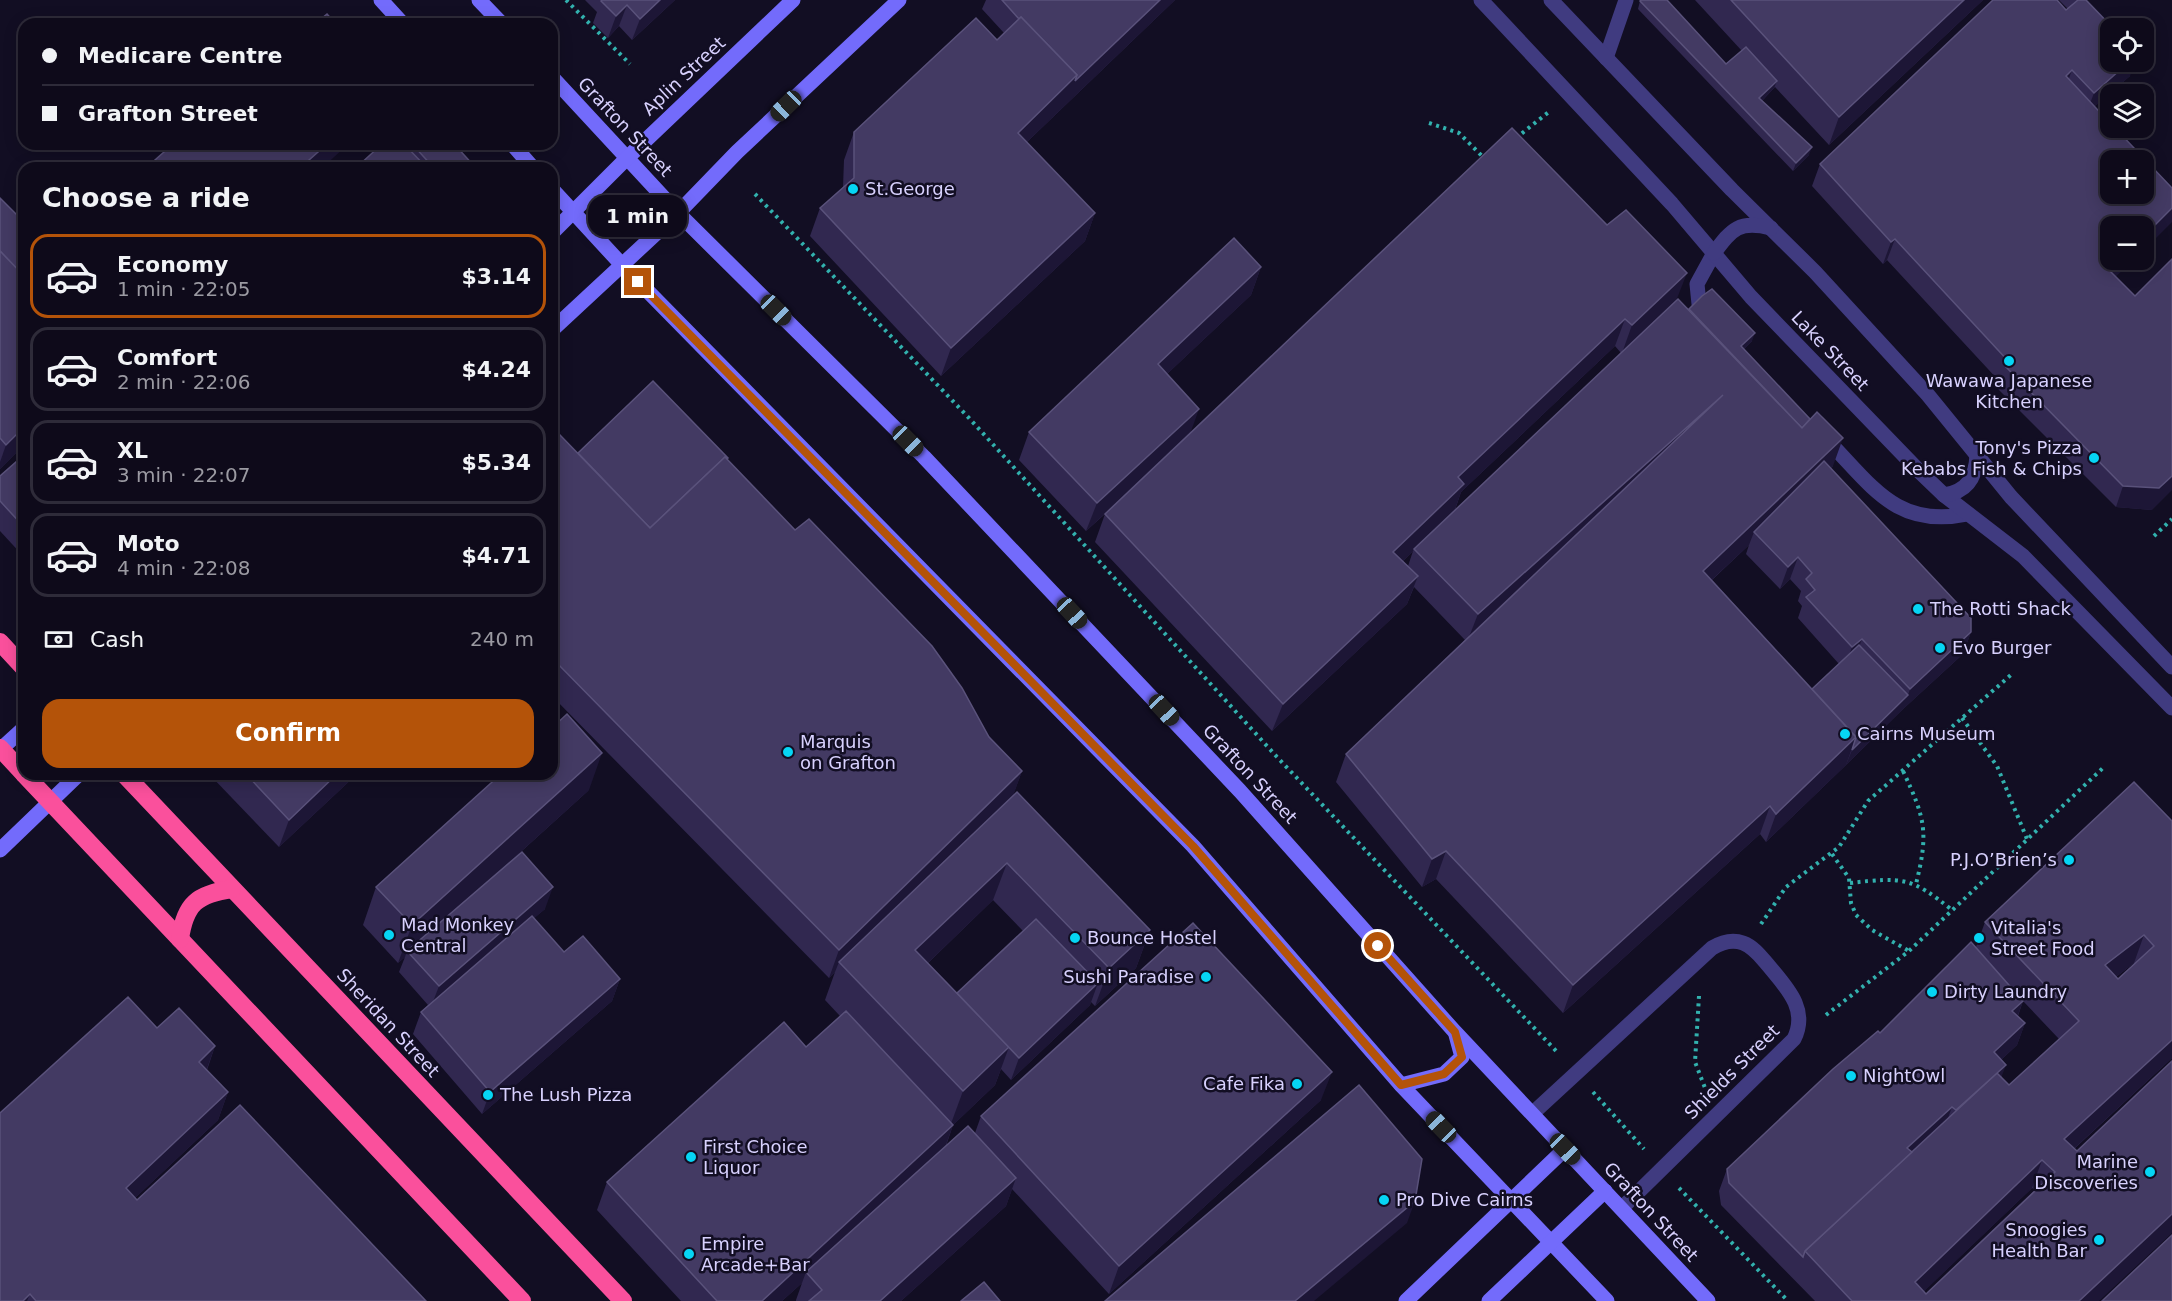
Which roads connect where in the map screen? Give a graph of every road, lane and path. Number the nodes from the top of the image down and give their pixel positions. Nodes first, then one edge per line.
1 (381, 0) edge
2 (479, 0) edge
3 (566, 0) edge
4 (793, 0) edge
5 (899, 0) edge
6 (1481, 0) edge
7 (1551, 0) edge
8 (1626, 0) edge
9 (398, 18) edge
10 (495, 18) edge
11 (1606, 58) junction
12 (630, 64) dead end
13 (558, 84) edge
14 (1569, 94) junction
15 (1429, 123) dead end
16 (1512, 141) edge
17 (517, 150) edge
18 (1495, 153) edge
19 (626, 159) junction
20 (528, 162) edge
21 (755, 194) dead end
22 (558, 196) edge
23 (574, 213) junction
24 (678, 213) junction
25 (558, 228) edge
26 (1771, 228) junction
27 (1714, 253) junction
28 (622, 265) junction
29 (1699, 304) edge
30 (558, 324) edge
31 (1815, 427) edge
32 (1977, 455) junction
33 (1944, 495) junction
34 (1968, 514) junction
35 (2172, 519) edge
36 (2154, 536) dead end
37 (0, 642) edge
38 (18, 662) edge
39 (2172, 667) edge
40 (2013, 674) dead end
41 (2172, 708) edge
42 (1962, 718) junction
43 (18, 733) edge
44 (0, 749) edge
45 (2105, 766) dead end
46 (18, 768) edge
47 (1903, 771) junction
48 (30, 780) edge
49 (73, 780) edge
50 (130, 780) edge
51 (51, 803) junction
52 (2027, 839) junction
53 (0, 850) edge
54 (1832, 854) junction
55 (1850, 883) junction
56 (1916, 884) junction
57 (232, 889) junction
58 (1952, 910) junction
59 (180, 939) junction
60 (1748, 945) junction
61 (1909, 951) junction
62 (1697, 962) junction
63 (1799, 1025) junction
64 (1455, 1032) junction
65 (1577, 1073) junction
66 (1401, 1085) junction
67 (1722, 1111) junction
68 (1533, 1113) junction
69 (1565, 1149) junction
70 (1661, 1170) junction
71 (1605, 1191) junction
72 (1512, 1200) junction
73 (1622, 1208) junction
74 (1551, 1242) junction
75 (522, 1301) edge
76 (622, 1301) edge
77 (1406, 1301) edge
78 (1490, 1301) edge
79 (1607, 1301) edge
80 (1708, 1301) edge
81 (1788, 1301) edge

1 - 9 street
2 - 10 street
3 - 12 path
4 - 19 street, Aplin Street
5 - 24 street
6 - 14 street, Lake Street
7 - 11 street
8 - 11 street
11 - 26 street
13 - 19 street, Grafton Street
14 - 16 path
14 - 27 street, Lake Street
15 - 18 path
17 - 20 street
19 - 23 street, Aplin Street
19 - 24 street, Grafton Street
21 - 65 path
22 - 23 street
23 - 25 street, Aplin Street
23 - 28 street
24 - 28 street
24 - 64 street, Grafton Street
26 - 27 street
26 - 32 street
27 - 29 street
27 - 33 street, Lake Street
28 - 30 street
28 - 66 street
31 - 34 street
32 - 33 street
32 - 39 street
33 - 34 street, Lake Street
34 - 41 street, Lake Street
35 - 36 path
37 - 38 highway
40 - 42 path
42 - 47 path
42 - 52 path
43 - 44 street
44 - 46 highway
45 - 52 path
47 - 54 path
47 - 56 path
48 - 51 highway
49 - 51 street
50 - 57 highway, Sheridan Street
51 - 53 street
51 - 59 highway
52 - 58 path
54 - 55 path
54 - 60 path
55 - 56 path
55 - 61 path
56 - 58 path
57 - 59 highway
57 - 76 highway, Sheridan Street
58 - 61 path
59 - 75 highway
60 - 62 street
60 - 63 street, Shields Street
61 - 63 path
62 - 65 street
62 - 67 path
63 - 67 street, Shields Street
64 - 66 street
64 - 68 street, Grafton Street
65 - 68 street
65 - 70 path
66 - 72 street
67 - 70 street, Shields Street
68 - 69 street, Grafton Street
69 - 71 street, Grafton Street
69 - 72 street
70 - 73 street, Shields Street
70 - 81 path
71 - 73 street, Grafton Street
71 - 74 street
72 - 74 street
72 - 77 street
73 - 80 street, Grafton Street
74 - 78 street
74 - 79 street

